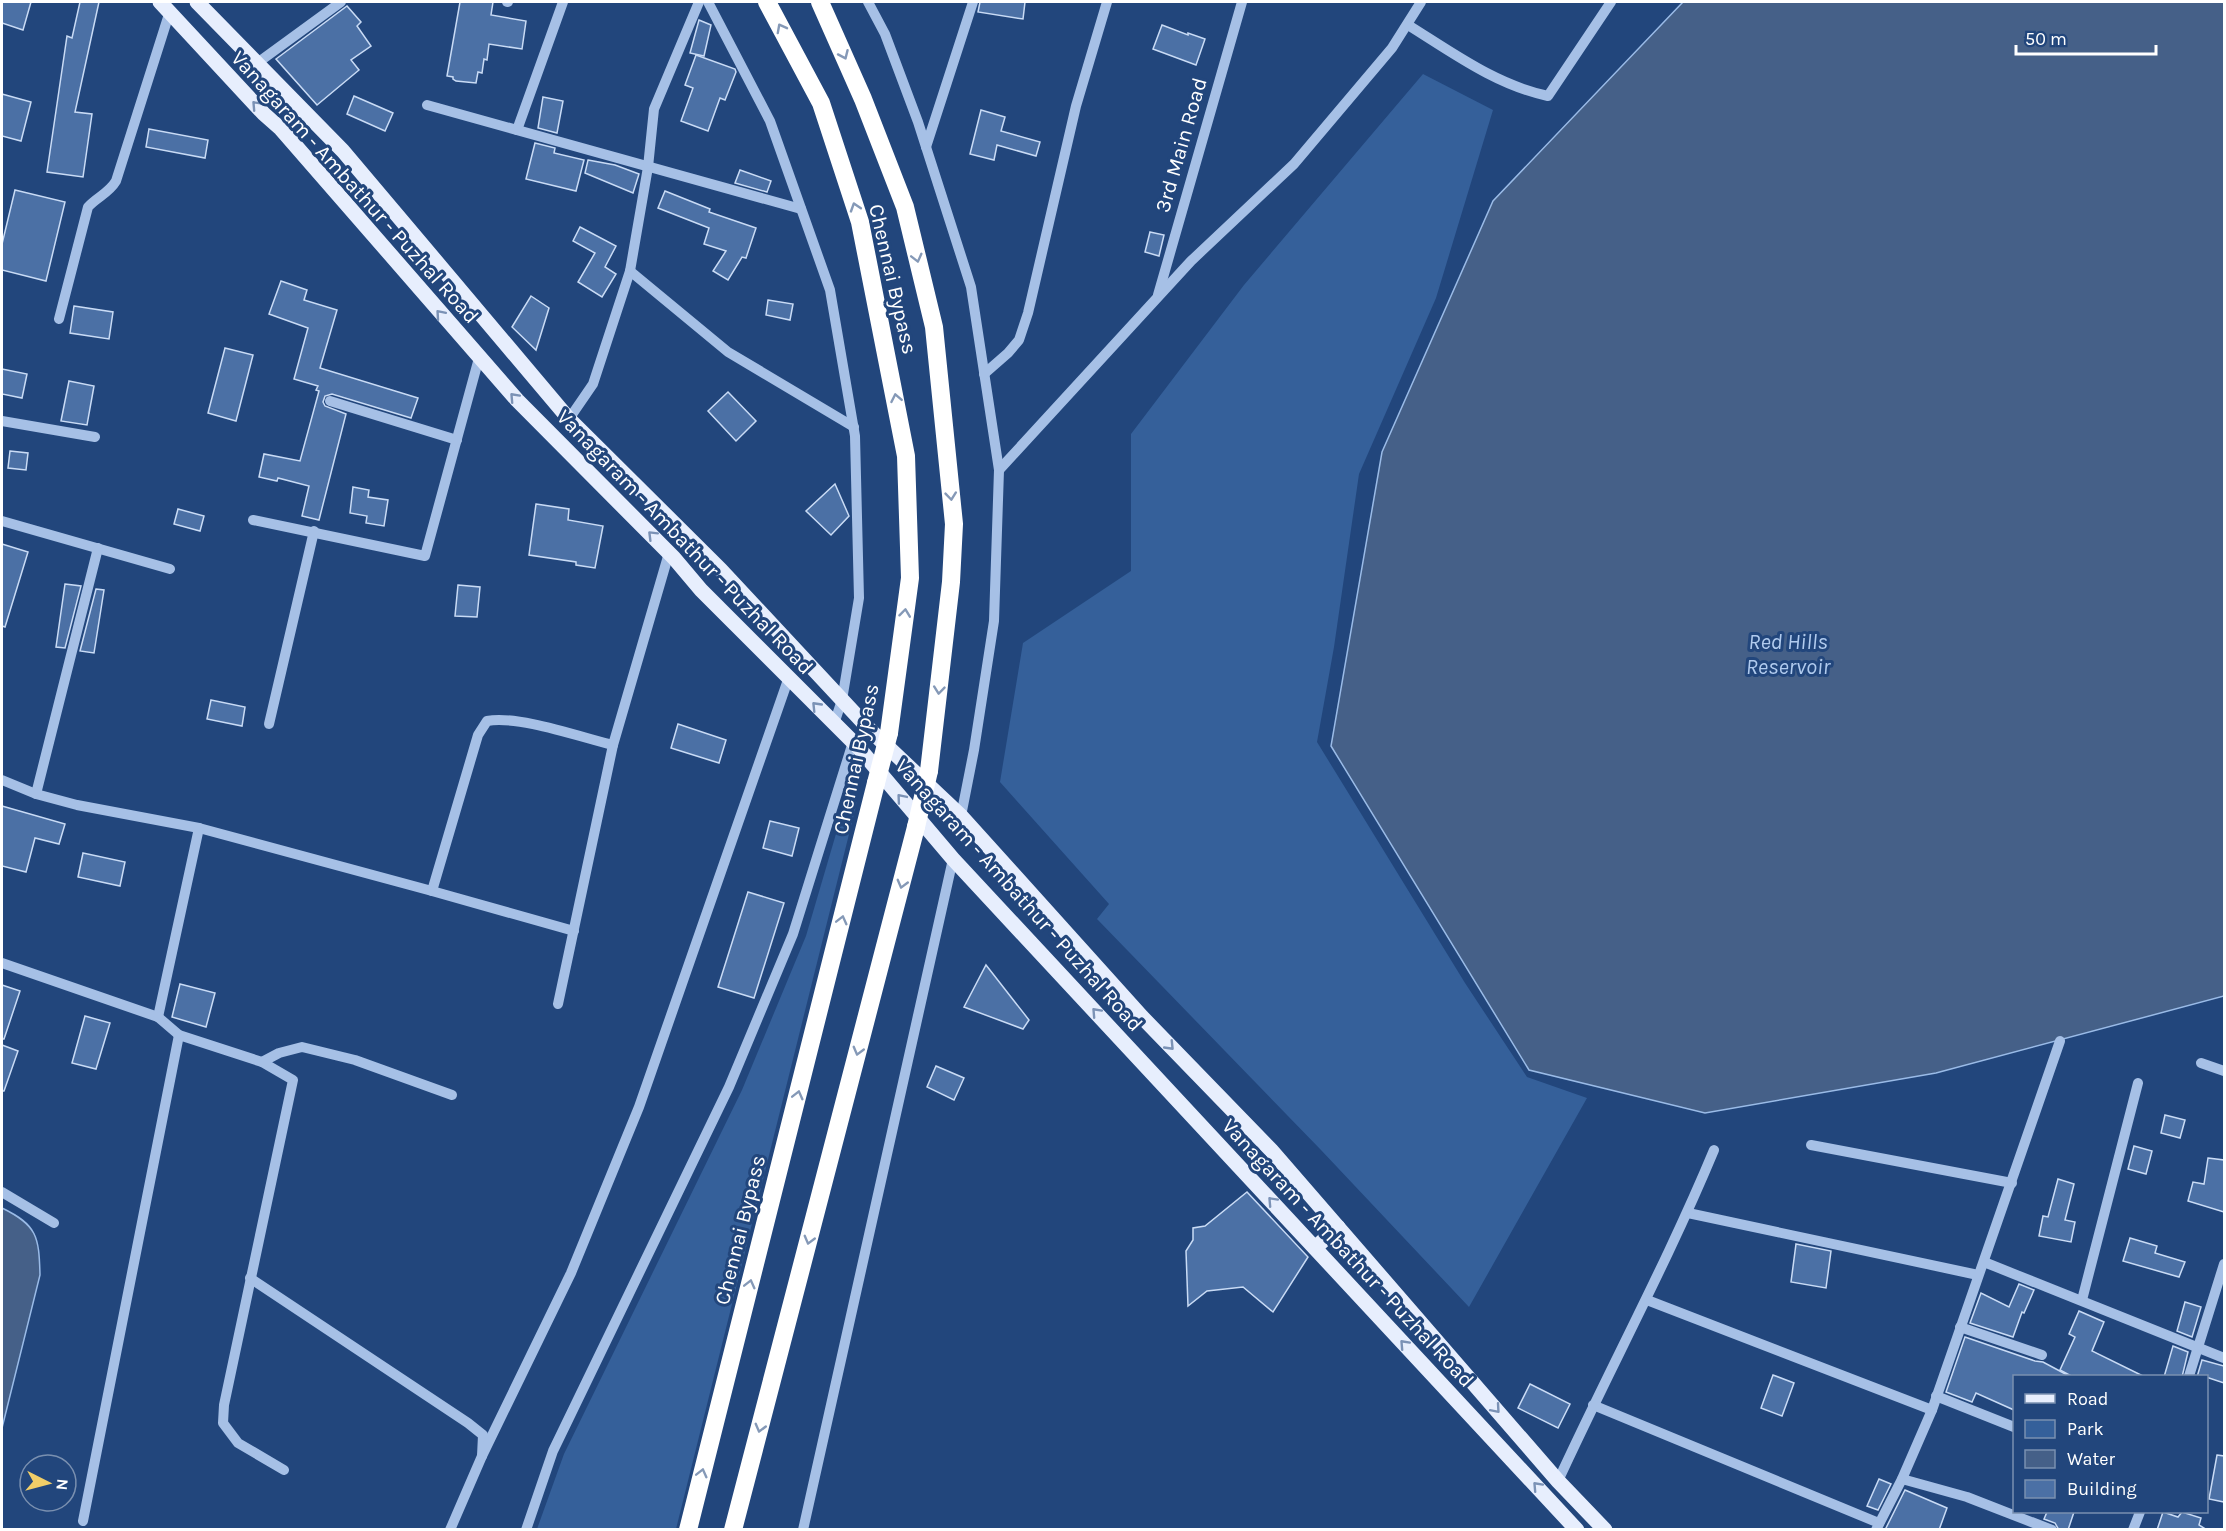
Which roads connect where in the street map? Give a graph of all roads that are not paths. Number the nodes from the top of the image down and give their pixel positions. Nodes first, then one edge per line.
1 (197, 2) edge
2 (341, 2) edge
3 (563, 2) edge
4 (699, 2) edge
5 (708, 2) edge
6 (767, 2) edge
7 (820, 2) edge
8 (868, 2) edge
9 (973, 2) edge
10 (1107, 2) edge
11 (1242, 2) edge
12 (1421, 2) edge
13 (1611, 2) edge
14 (165, 7) edge
15 (1408, 25) junction
16 (256, 64) junction
17 (427, 105) dead end
18 (517, 130) junction
19 (926, 147) junction
20 (648, 166) junction
21 (801, 209) junction
22 (630, 271) junction
23 (1156, 299) junction
24 (59, 319) dead end
25 (479, 358) junction
26 (984, 374) junction
27 (330, 401) dead end
28 (569, 419) junction
29 (2, 421) edge
30 (854, 427) junction
31 (95, 437) dead end
32 (457, 440) junction
33 (999, 470) junction
34 (253, 520) dead end
35 (2, 521) edge
36 (314, 531) junction
37 (98, 548) junction
38 (669, 553) junction
39 (170, 569) dead end
40 (789, 677) junction
41 (842, 700) junction
42 (269, 724) dead end
43 (834, 724) junction
44 (853, 742) junction
45 (613, 745) junction
46 (2, 780) edge
47 (36, 794) junction
48 (961, 816) junction
49 (199, 828) junction
50 (953, 859) junction
51 (432, 891) junction
52 (574, 931) junction
53 (2, 963) edge
54 (558, 1004) dead end
55 (158, 1017) junction
56 (179, 1035) junction
57 (2060, 1041) dead end
58 (262, 1062) junction
59 (2201, 1063) dead end
60 (2224, 1071) edge
61 (2138, 1083) dead end
62 (452, 1095) dead end
63 (1811, 1144) dead end
64 (1714, 1150) dead end
65 (2012, 1183) junction
66 (2, 1192) edge
67 (1688, 1213) junction
68 (54, 1223) dead end
69 (1338, 1227) junction
70 (1315, 1248) junction
71 (1984, 1262) junction
72 (2224, 1264) edge
73 (1978, 1275) junction
74 (250, 1278) junction
75 (1647, 1300) junction
76 (2082, 1300) junction
77 (1960, 1327) junction
78 (2199, 1349) junction
79 (2042, 1355) dead end
80 (2224, 1358) edge
81 (2190, 1375) edge
82 (1936, 1396) junction
83 (1593, 1405) junction
84 (1932, 1410) junction
85 (2013, 1427) edge
86 (482, 1456) junction
87 (284, 1470) dead end
88 (1902, 1479) junction
89 (1558, 1481) junction
90 (2140, 1513) edge
91 (83, 1521) dead end
92 (1877, 1526) edge
93 (2051, 1529) edge
94 (450, 1530) edge
95 (526, 1530) edge
96 (688, 1530) edge
97 (733, 1530) edge
98 (803, 1530) edge
99 (1577, 1530) edge
100 (1605, 1530) edge
101 (2133, 1530) edge

1 - 16 main road
2 - 16 street
3 - 18 street
4 - 20 street
5 - 21 street
96 -> 6 highway, Chennai Bypass, bridge
7 -> 97 highway, Chennai Bypass, bridge
8 - 19 street
9 - 19 street
10 - 26 street
11 - 23 street, 3rd Main Road
12 - 15 street
13 - 15 street
14 - 24 street
25 -> 14 main road, Vanagaram - Ambathur - Puzhal Road
15 - 23 street
16 - 28 main road
17 - 18 street
18 - 20 street
19 - 26 street
20 - 21 street
20 - 22 street
21 - 30 street
22 - 28 street
22 - 30 street
23 - 33 street
25 - 32 street
38 -> 25 main road, Vanagaram - Ambathur - Puzhal Road
26 - 33 street
27 - 32 street
28 - 41 main road
29 - 31 street
30 - 41 street
32 - 36 street
33 - 48 street
34 - 36 street
35 - 37 street
36 - 42 street
37 - 39 street
37 - 47 street
38 - 40 main road, Vanagaram - Ambathur - Puzhal Road
38 - 45 street
43 -> 40 main road, Vanagaram - Ambathur - Puzhal Road
40 - 86 street
41 - 43 street
41 - 48 main road
43 - 44 main road, Vanagaram - Ambathur - Puzhal Road
50 -> 44 main road, Vanagaram - Ambathur - Puzhal Road
44 - 95 street
45 - 51 street
45 - 52 street
46 - 47 street
47 - 49 street
48 -> 69 main road
49 - 51 street
49 - 55 street
70 -> 50 main road, Vanagaram - Ambathur - Puzhal Road
50 - 98 street
51 - 52 street
52 - 54 street
53 - 55 street
55 - 56 street
56 - 58 street
56 - 91 street
57 - 65 street
58 - 62 street
58 - 74 street
59 - 60 street
61 - 76 street
63 - 65 street
64 - 67 street
65 - 71 street
66 - 68 street
67 - 73 street
67 - 75 street
69 - 70 main road
69 -> 89 main road
99 -> 70 main road, Vanagaram - Ambathur - Puzhal Road
71 - 73 street
71 - 76 street
72 - 78 street
73 - 77 street
74 - 86 street
74 - 87 street
75 - 83 street
75 - 84 street
76 - 78 street
77 - 79 street
77 - 82 street
78 - 80 street
78 - 81 street
82 - 84 street
82 - 85 street
83 - 89 street
83 - 92 street
84 - 88 street
86 - 94 street
88 - 92 street
88 - 93 street
89 - 100 main road
90 - 101 street

